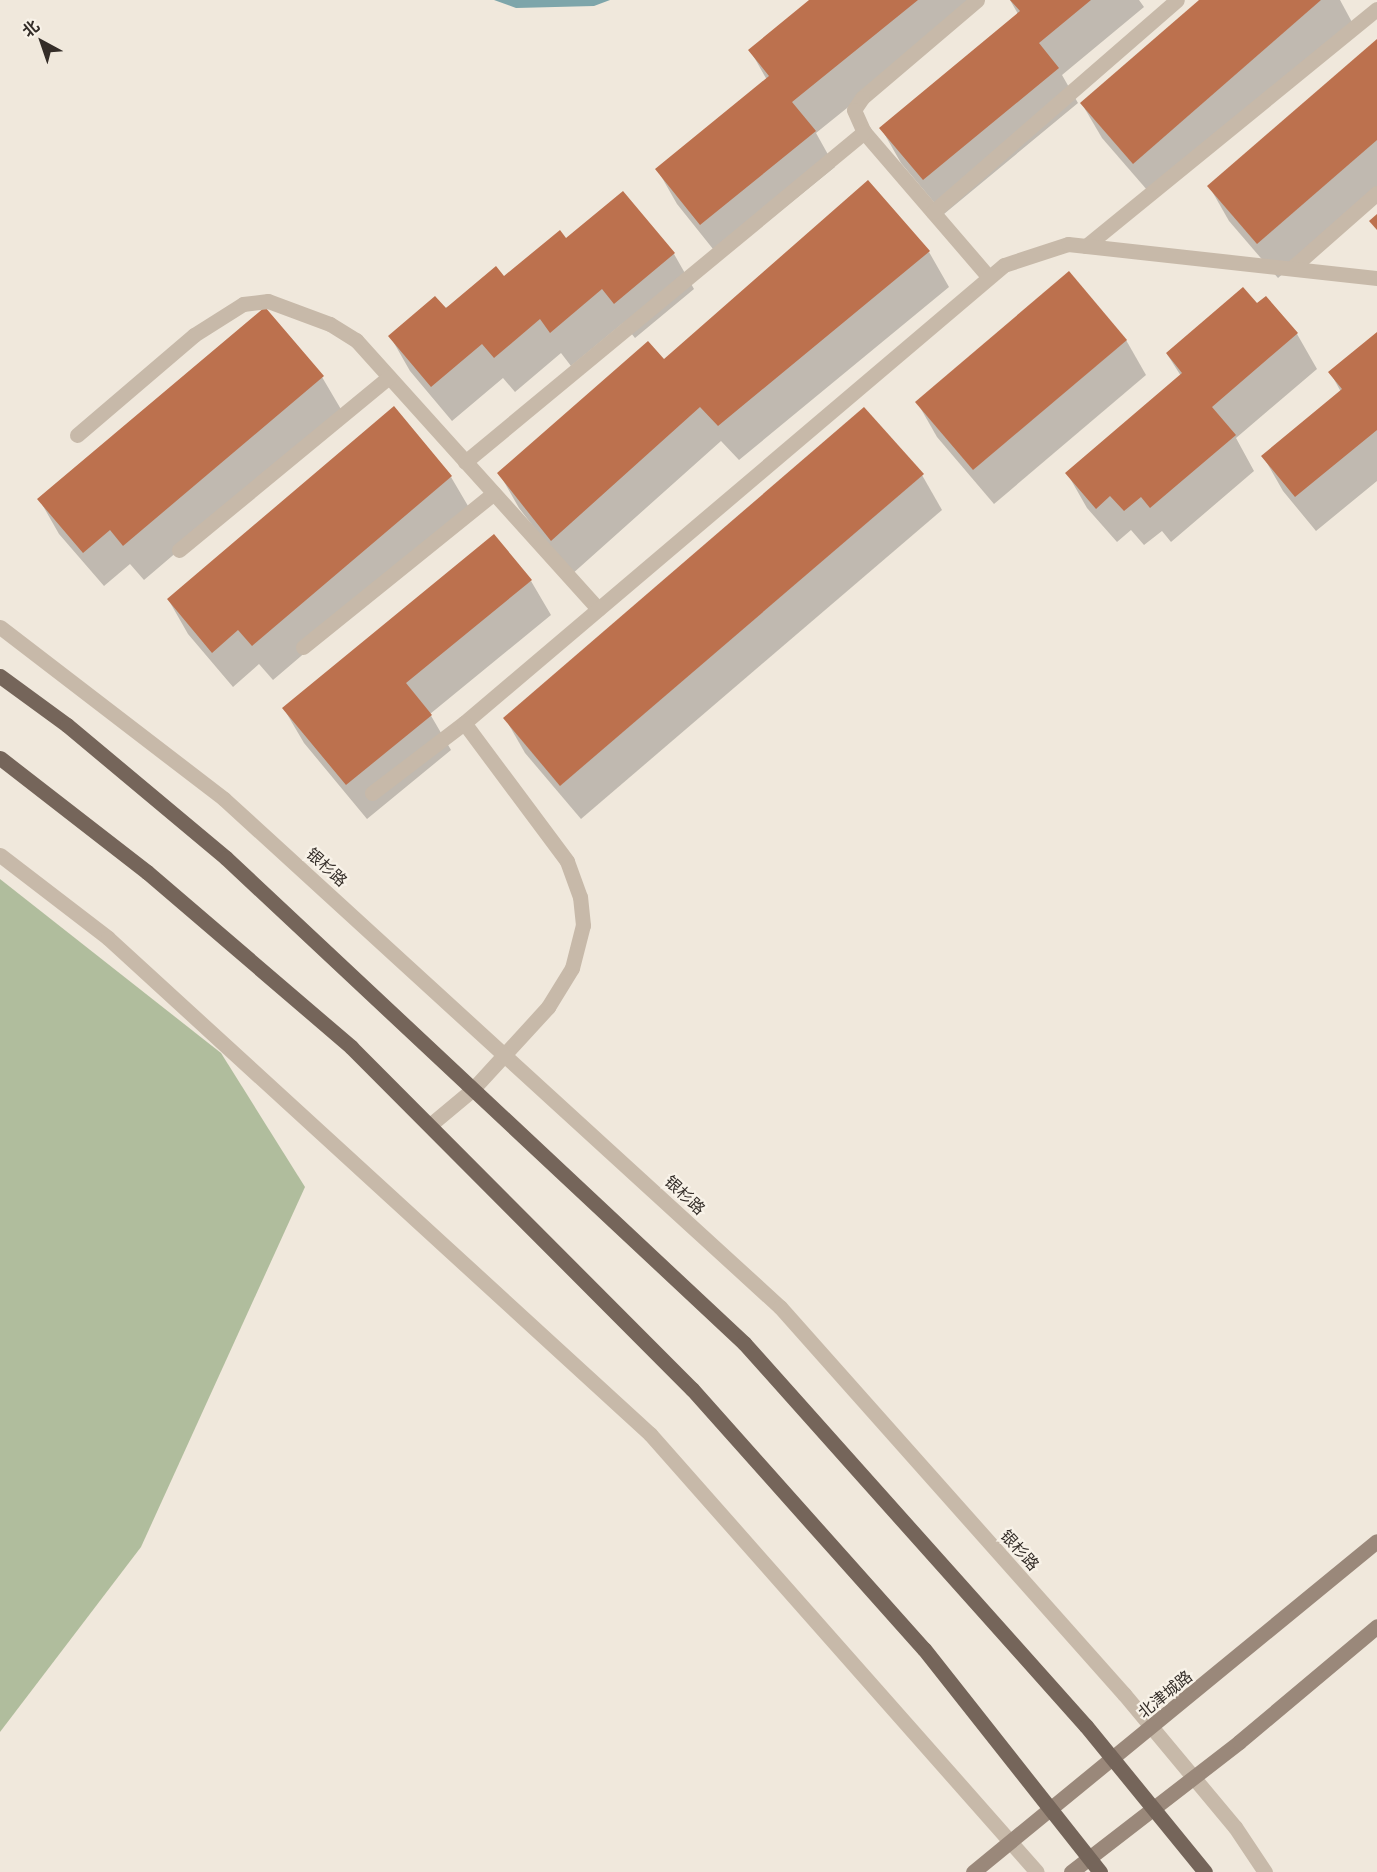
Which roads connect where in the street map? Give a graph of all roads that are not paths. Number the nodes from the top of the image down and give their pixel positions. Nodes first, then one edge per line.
1 (977, 0) edge
2 (1178, 0) edge
3 (1377, 9) edge
4 (864, 132) junction
5 (1377, 193) edge
6 (933, 212) junction
7 (1086, 246) junction
8 (1293, 267) junction
9 (988, 276) junction
10 (1377, 278) edge
11 (389, 377) junction
12 (77, 435) dead end
13 (465, 462) junction
14 (494, 493) junction
15 (179, 550) dead end
16 (598, 609) junction
17 (0, 627) edge
18 (303, 647) dead end
19 (0, 676) edge
20 (464, 723) junction
21 (0, 759) edge
22 (372, 793) dead end
23 (0, 855) edge
24 (506, 1054) junction
25 (472, 1090) junction
26 (430, 1125) junction
27 (1377, 1540) edge
28 (1377, 1626) edge
29 (1152, 1727) junction
30 (1113, 1759) junction
31 (1194, 1777) junction
32 (1154, 1808) junction
33 (1050, 1810) junction
34 (1011, 1841) junction
35 (1089, 1858) junction
36 (973, 1872) edge
37 (1037, 1872) edge
38 (1071, 1872) edge
39 (1100, 1872) edge
40 (1205, 1872) edge
41 (1265, 1872) edge

1 - 4 street
2 - 6 street
3 - 7 street
4 - 6 street
4 - 13 street
5 - 8 street
6 - 9 street
7 - 8 street
7 - 9 street
8 - 10 street
9 - 16 street
11 - 12 street
11 - 13 street
11 - 15 street
13 - 14 street
14 - 16 street
14 - 18 street
16 - 20 street
17 - 24 street, 银杉路
19 - 25 main road
20 - 22 street
20 - 24 street
21 - 26 main road
23 - 34 street
24 - 25 street
24 - 29 street, 银杉路
25 - 26 street
25 - 30 main road
26 - 33 main road
27 - 29 main road, 北津城路
28 - 31 main road
29 - 30 main road, 北津城路
29 - 31 street, 银杉路
30 - 32 main road
30 - 33 main road, 北津城路
31 - 32 main road
31 - 41 street, 银杉路
32 - 35 main road
32 - 40 main road
33 - 34 main road, 北津城路
33 - 35 main road
34 - 36 main road, 北津城路
34 - 37 street
35 - 38 main road
35 - 39 main road

